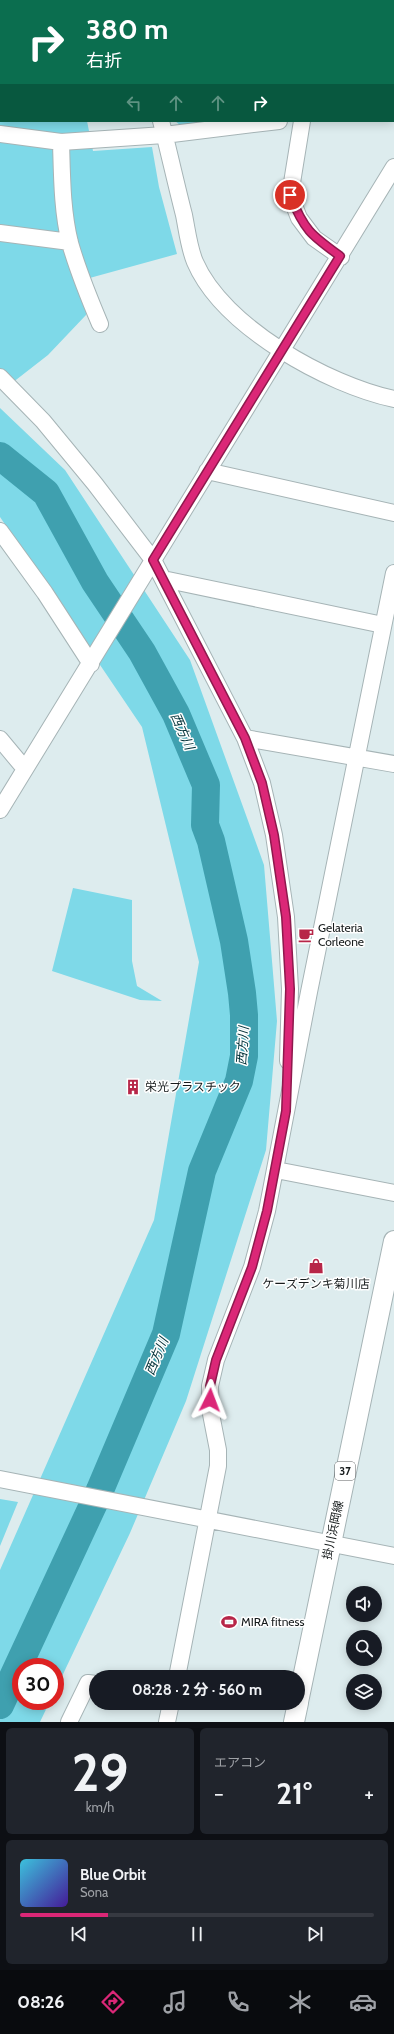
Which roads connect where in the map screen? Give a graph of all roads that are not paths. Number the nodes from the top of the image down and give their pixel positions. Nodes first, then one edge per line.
1 (262, 122) edge
2 (302, 122) edge
3 (163, 128) edge
4 (0, 134) edge
5 (61, 142) junction
6 (394, 167) edge
7 (0, 233) edge
8 (70, 242) junction
9 (340, 256) junction
10 (100, 324) dead end
11 (281, 350) junction
12 (0, 377) edge
13 (394, 399) edge
14 (207, 471) junction
15 (394, 513) edge
16 (0, 532) edge
17 (149, 567) junction
18 (394, 573) edge
19 (163, 579) junction
20 (383, 625) junction
21 (93, 659) junction
22 (245, 738) junction
23 (0, 739) edge
24 (357, 757) junction
25 (394, 764) edge
26 (25, 769) junction
27 (0, 810) edge
28 (286, 1111) junction
29 (276, 1170) junction
30 (394, 1193) edge
31 (394, 1241) edge
32 (0, 1479) edge
33 (208, 1519) junction
34 (330, 1544) junction
35 (394, 1556) edge
36 (178, 1670) edge
37 (305, 1670) edge
38 (89, 1683) edge
39 (170, 1710) edge
40 (297, 1710) edge
41 (69, 1722) edge
42 (167, 1722) edge
43 (294, 1722) edge

1 - 3 street
2 - 9 street
3 - 5 street
3 - 11 street
4 - 5 street
5 - 8 street
6 - 9 street
7 - 8 street
8 - 10 street
9 - 11 street
11 - 13 street
11 - 14 street
12 - 17 street
14 - 15 street
14 - 17 street
16 - 21 street
17 - 19 street
17 - 21 street
18 - 20 street
19 - 20 street
19 - 22 street
20 - 24 street
21 - 26 street
22 - 24 street
22 - 28 street
23 - 26 street
24 - 25 street
24 - 28 street
26 - 27 street
28 - 29 street
29 - 30 street
29 - 33 street
31 - 34 main road, 掛川浜岡線 / 37
32 - 33 street
33 - 34 street
33 - 36 street
34 - 35 street
34 - 37 main road, 掛川浜岡線 / 37
38 - 41 street
39 - 42 street
40 - 43 main road, 掛川浜岡線 / 37

